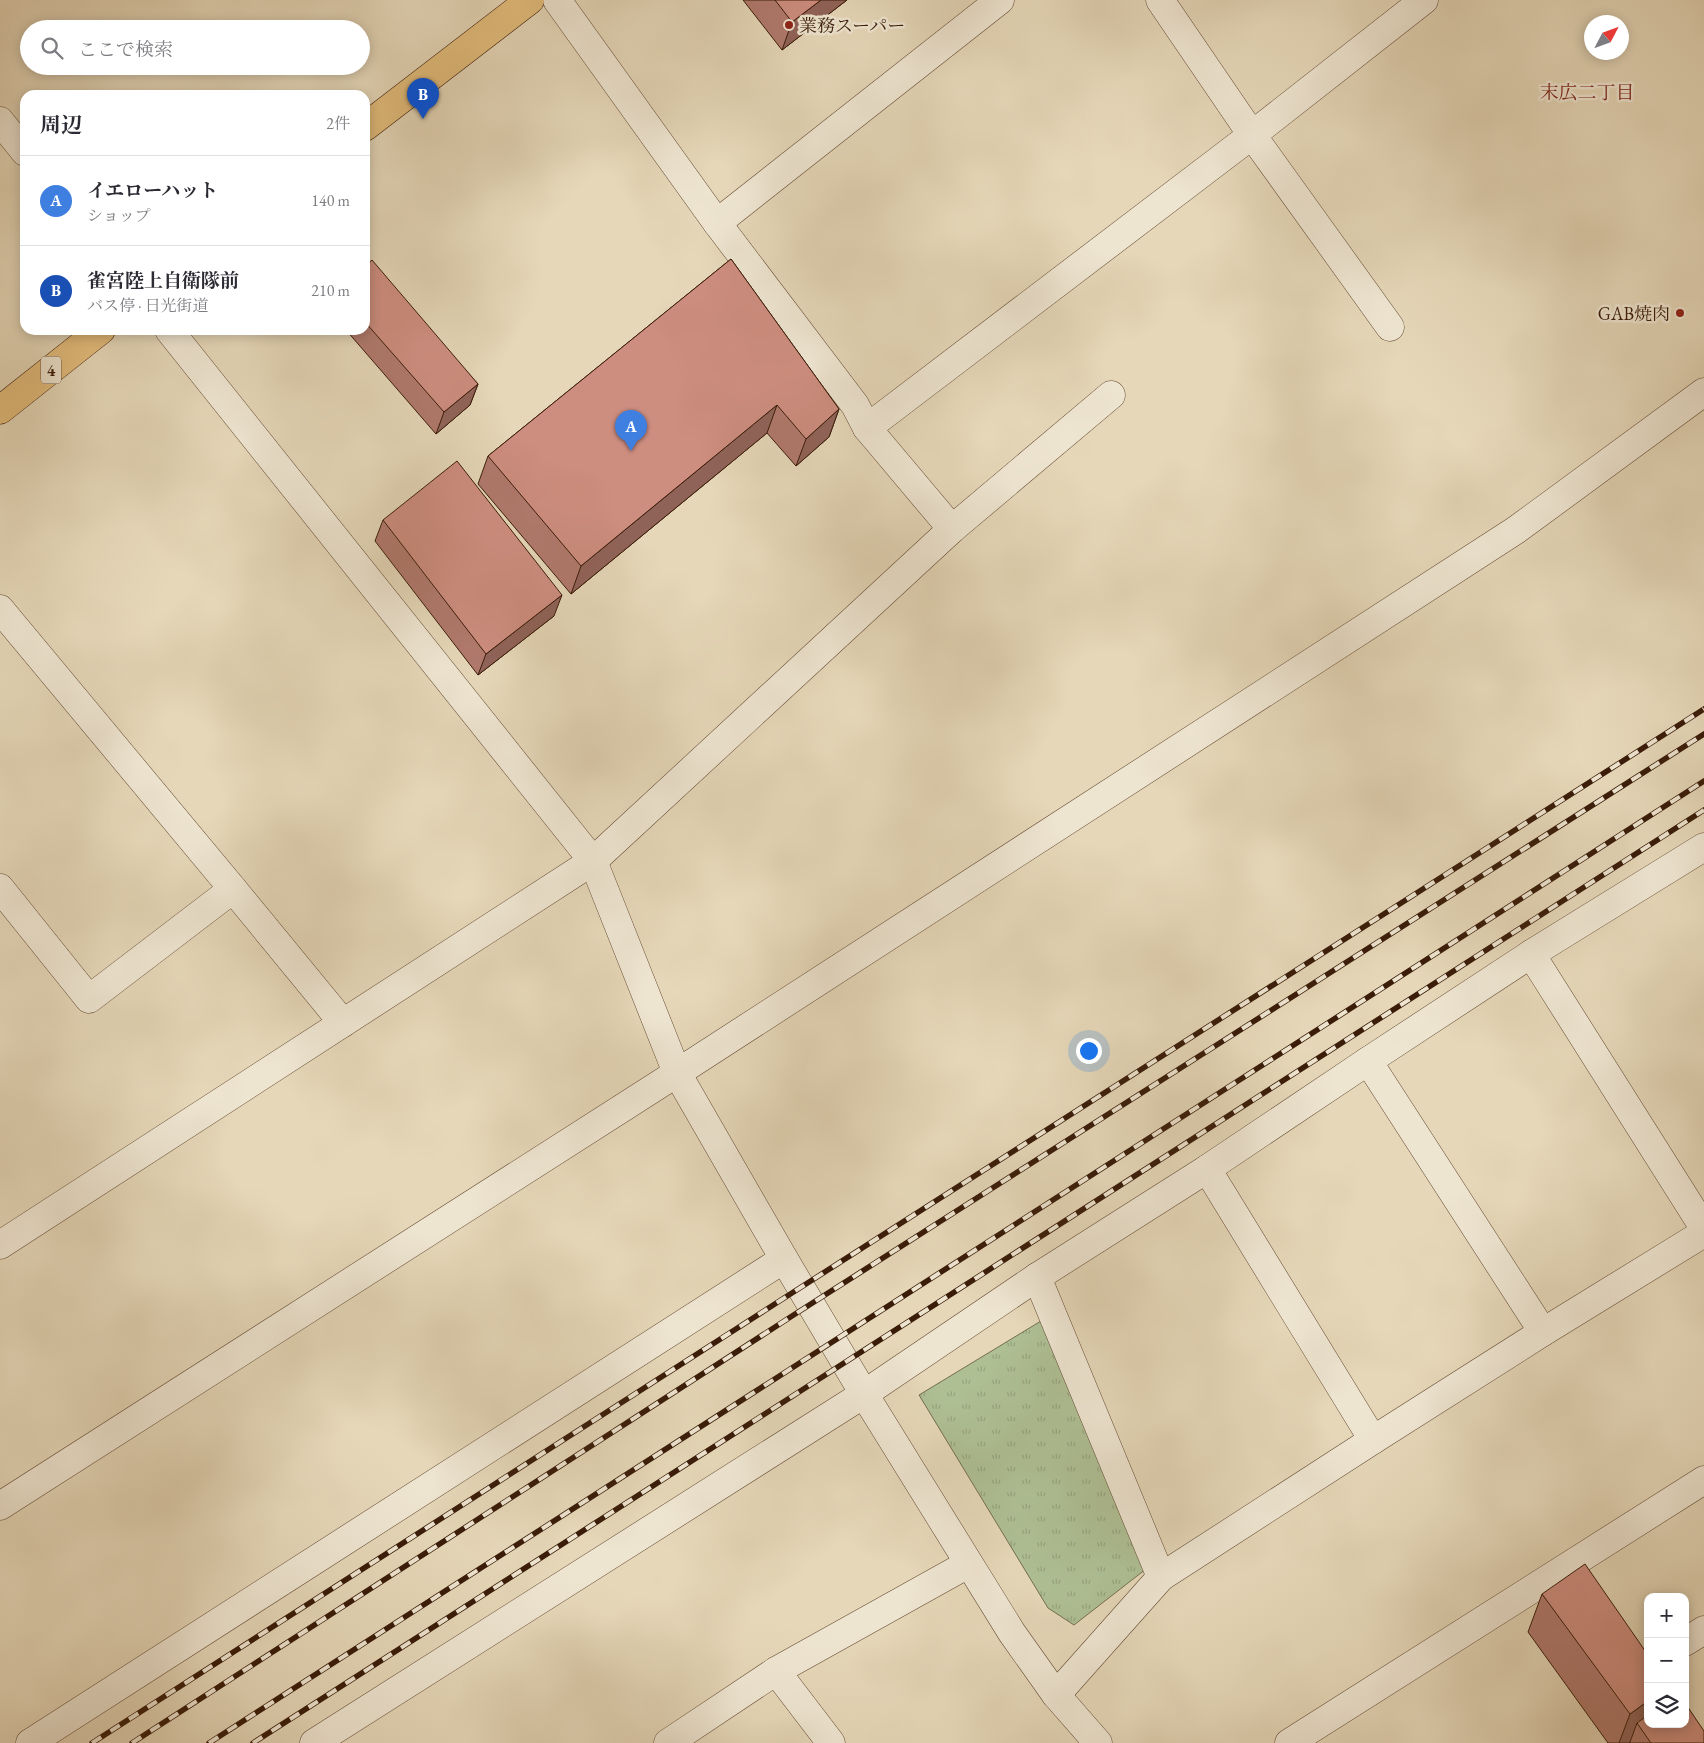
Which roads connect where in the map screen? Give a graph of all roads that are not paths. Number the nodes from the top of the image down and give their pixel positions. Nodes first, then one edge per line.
1 (530, 0) edge
2 (557, 0) edge
3 (1000, 0) edge
4 (1160, 0) edge
5 (1424, 0) edge
6 (0, 121) edge
7 (370, 123) edge
8 (1252, 134) junction
9 (20, 146) edge
10 (717, 223) junction
11 (1390, 327) dead end
12 (95, 335) edge
13 (173, 335) edge
14 (1704, 392) edge
15 (1111, 395) dead end
16 (0, 410) edge
17 (867, 428) junction
18 (952, 529) junction
19 (0, 609) edge
20 (1704, 847) edge
21 (593, 861) junction
22 (0, 888) edge
23 (233, 889) junction
24 (1532, 954) junction
25 (343, 1023) junction
26 (1368, 1060) junction
27 (677, 1073) junction
28 (1207, 1169) junction
29 (1704, 1228) edge
30 (1704, 1233) edge
31 (0, 1245) edge
32 (784, 1259) junction
33 (1037, 1277) junction
34 (1543, 1332) junction
35 (864, 1394) junction
36 (1373, 1440) junction
37 (1704, 1480) edge
38 (0, 1506) edge
39 (968, 1564) junction
40 (1566, 1568) junction
41 (1161, 1578) junction
42 (1583, 1592) edge
43 (1704, 1630) edge
44 (1689, 1639) edge
45 (776, 1671) junction
46 (1056, 1695) junction
47 (30, 1743) edge
48 (314, 1743) edge
49 (668, 1743) edge
50 (830, 1743) edge
51 (1098, 1743) edge
52 (1289, 1743) edge

1 - 7 highway
2 - 10 street
3 - 10 street
4 - 8 street
5 - 8 street
6 - 9 street
8 - 11 street
8 - 17 street
10 - 17 street
12 - 16 highway, 4
13 - 21 street
14 - 27 street
15 - 18 street
17 - 18 street
18 - 21 street
19 - 23 street
20 - 24 street
21 - 25 street
21 - 27 street
22 - 23 street
23 - 25 street
24 - 26 street
24 - 29 street
25 - 31 street
26 - 28 street
26 - 34 street
27 - 32 street
27 - 38 street
28 - 33 street
28 - 36 street
30 - 34 street
32 - 35 street
32 - 47 street
33 - 35 street
33 - 41 street
34 - 36 street
35 - 39 street
35 - 48 street
36 - 41 street
37 - 40 street
39 - 45 street
39 - 46 street
40 - 42 street
40 - 52 street
41 - 46 street
43 - 44 street
45 - 49 street
45 - 50 street
46 - 51 street

